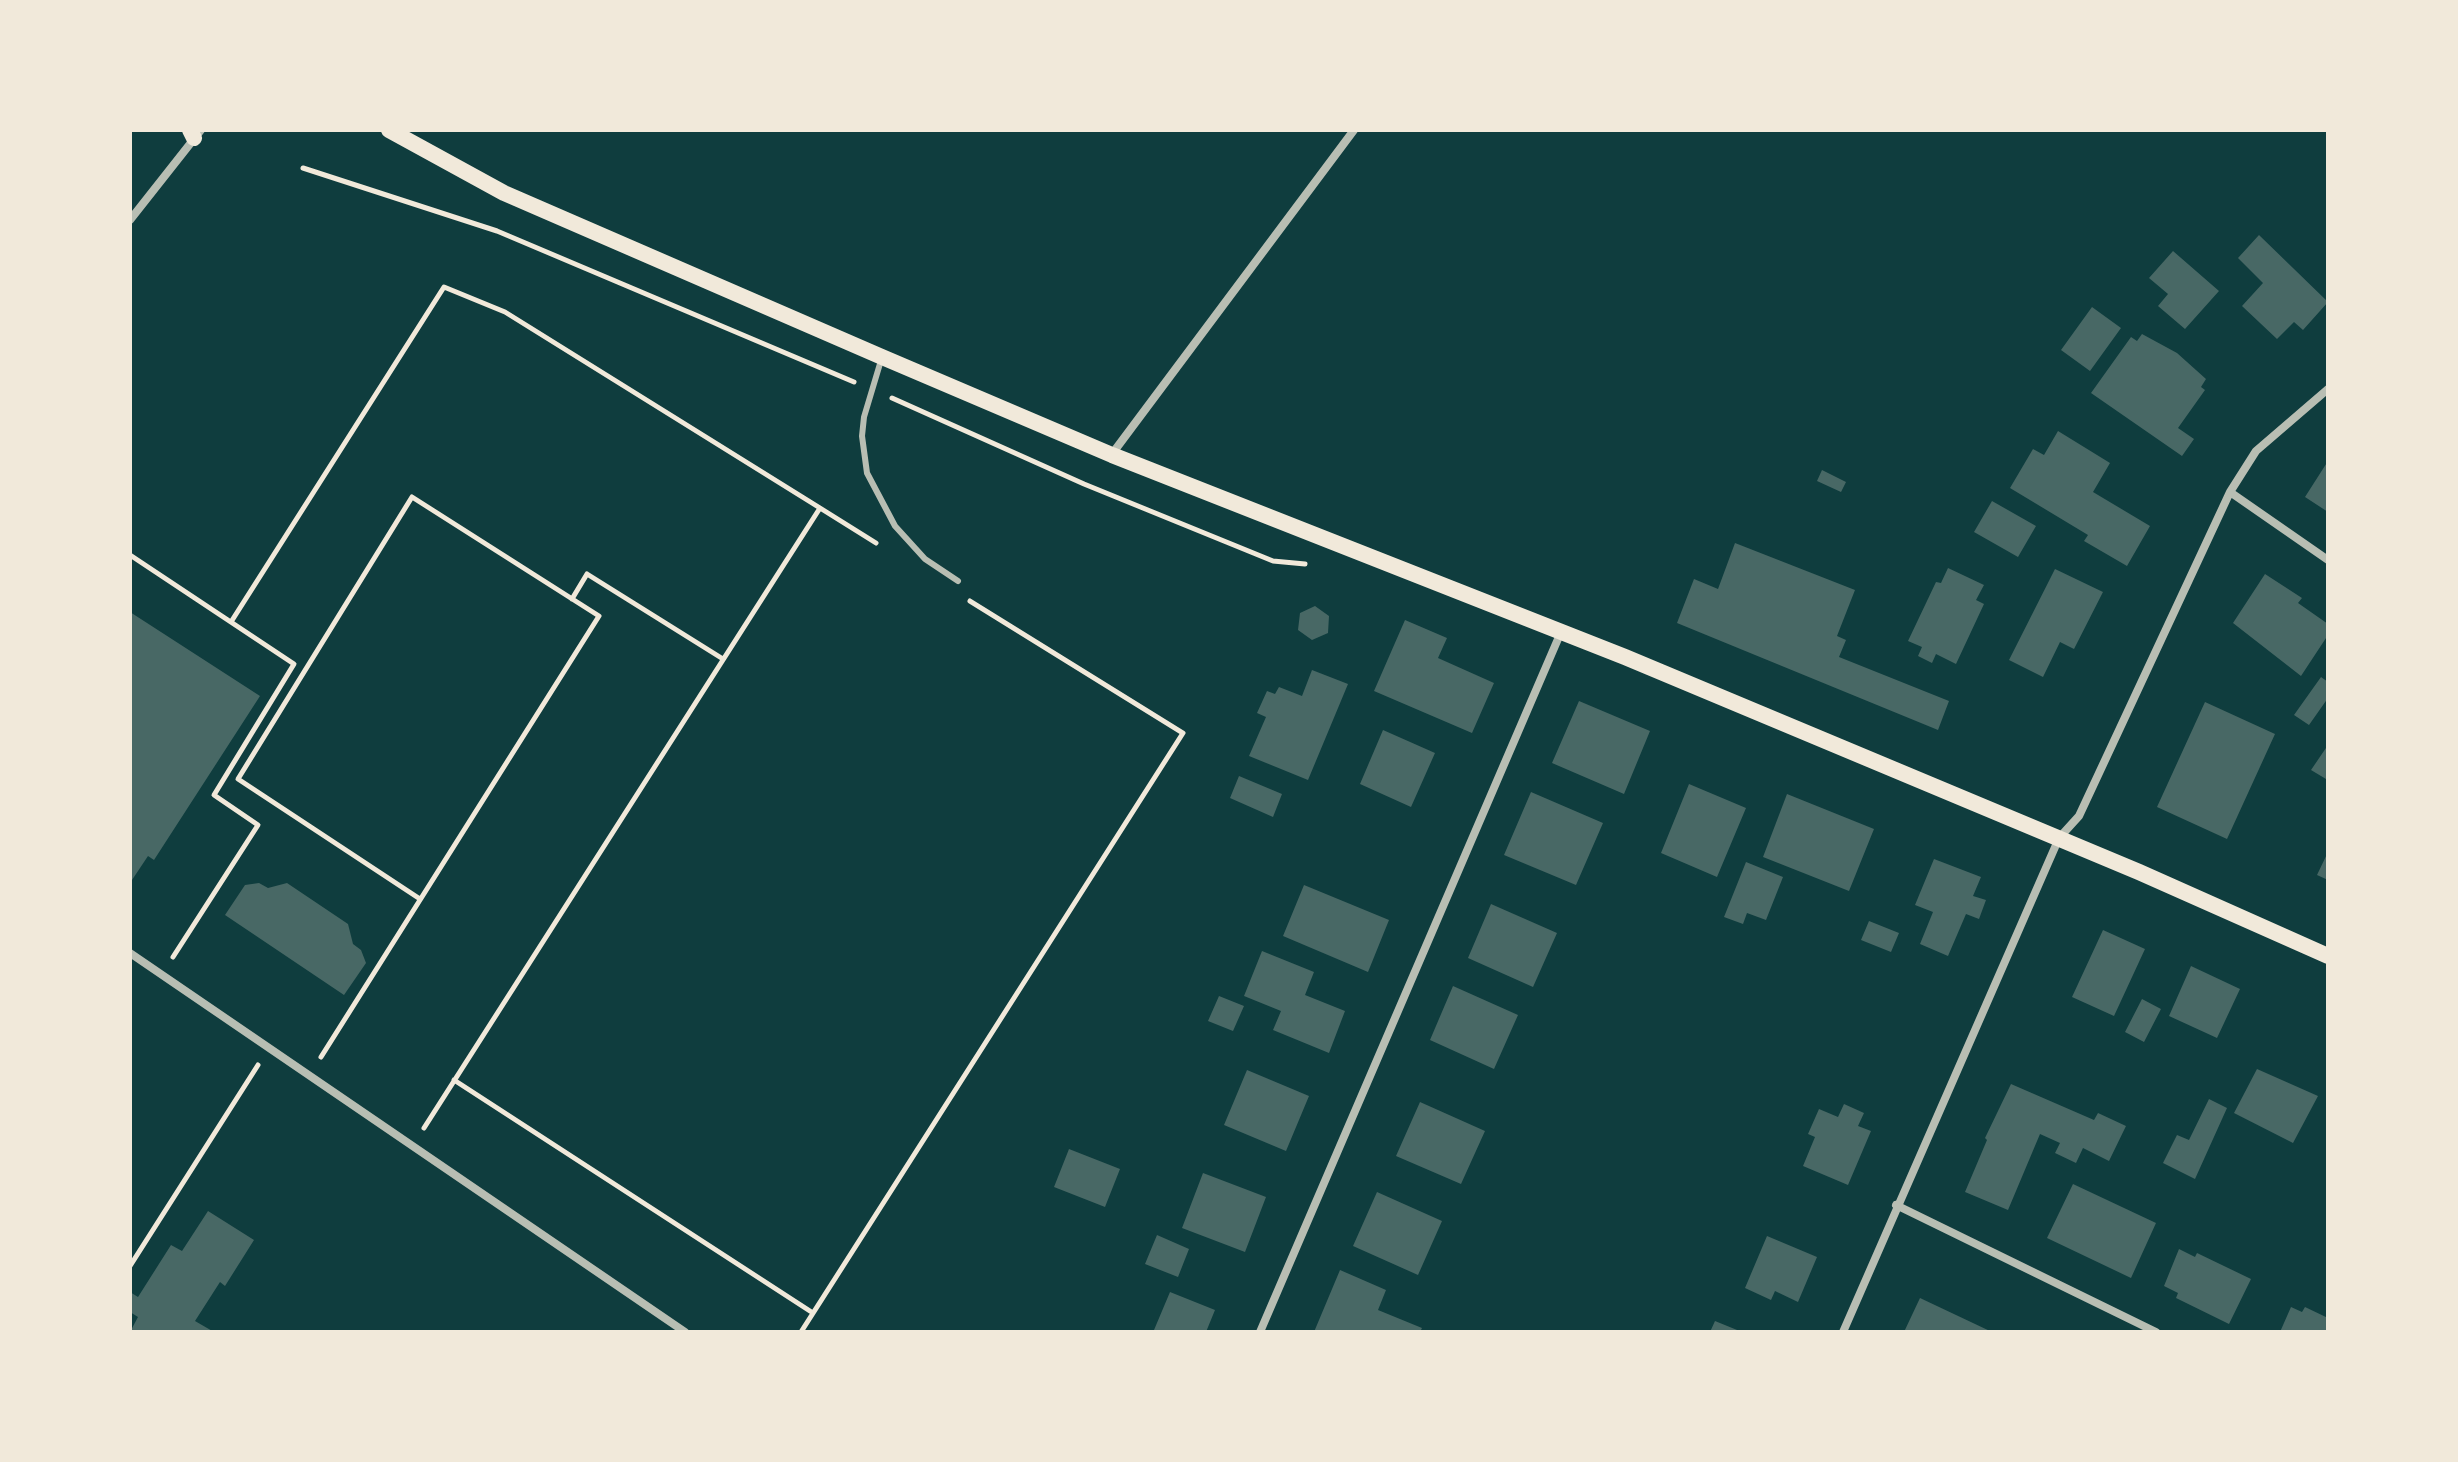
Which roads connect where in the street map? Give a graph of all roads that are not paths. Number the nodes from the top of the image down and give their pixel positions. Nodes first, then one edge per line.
1 (389, 130) edge
2 (1354, 130) edge
3 (195, 133) edge
4 (130, 220) edge
5 (882, 357) junction
6 (2328, 389) edge
7 (1112, 455) junction
8 (2230, 492) junction
9 (2328, 560) edge
10 (958, 581) dead end
11 (1561, 632) junction
12 (2059, 838) junction
13 (130, 953) edge
14 (2328, 956) edge
15 (1896, 1205) junction
16 (685, 1332) edge
17 (1260, 1332) edge
18 (1843, 1332) edge
19 (2156, 1332) edge

1 - 5 main road
2 - 7 street
3 - 4 street
5 - 7 main road
5 - 10 lane
6 - 8 street
7 - 11 main road
8 - 9 street
8 - 12 street
11 - 12 main road
11 - 17 street
12 - 14 main road
12 - 15 street
13 - 16 street
15 - 18 street
15 - 19 street

